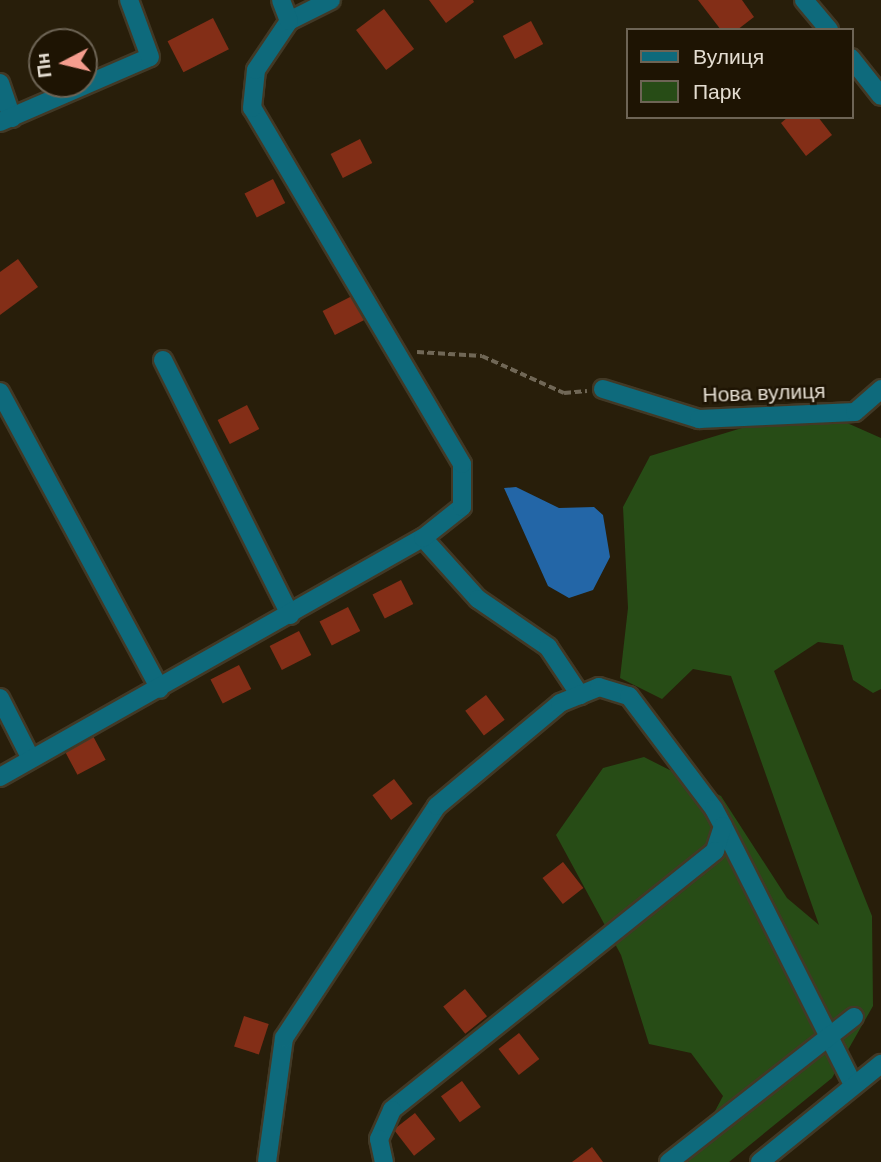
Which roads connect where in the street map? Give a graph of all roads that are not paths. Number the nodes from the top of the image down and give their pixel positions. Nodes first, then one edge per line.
1 (129, 0) edge
2 (281, 0) edge
3 (331, 0) edge
4 (804, 0) edge
5 (289, 21) junction
6 (827, 28) edge
7 (853, 61) edge
8 (0, 83) edge
9 (881, 96) edge
10 (6, 120) edge
11 (163, 360) dead end
12 (603, 389) road end
13 (881, 390) edge
14 (0, 392) edge
15 (423, 538) junction
16 (290, 615) junction
17 (160, 689) junction
18 (580, 695) junction
19 (0, 698) edge
20 (31, 759) junction
21 (0, 777) edge
22 (723, 826) junction
23 (854, 1017) dead end
24 (825, 1040) junction
25 (881, 1064) edge
26 (853, 1085) junction
27 (267, 1162) edge
28 (384, 1162) edge
29 (669, 1162) edge
30 (760, 1162) edge

1 - 10 street
2 - 5 street
3 - 5 street
4 - 6 street
5 - 15 street
7 - 9 street
8 - 10 street
11 - 16 street
12 - 13 street, Нова вулиця
14 - 17 street
15 - 16 street
15 - 18 street
16 - 17 street
17 - 20 street
18 - 22 street
18 - 27 street
19 - 20 street
20 - 21 street
22 - 24 street
22 - 28 street
23 - 24 street
24 - 26 street
24 - 29 street
25 - 26 street
26 - 30 street

